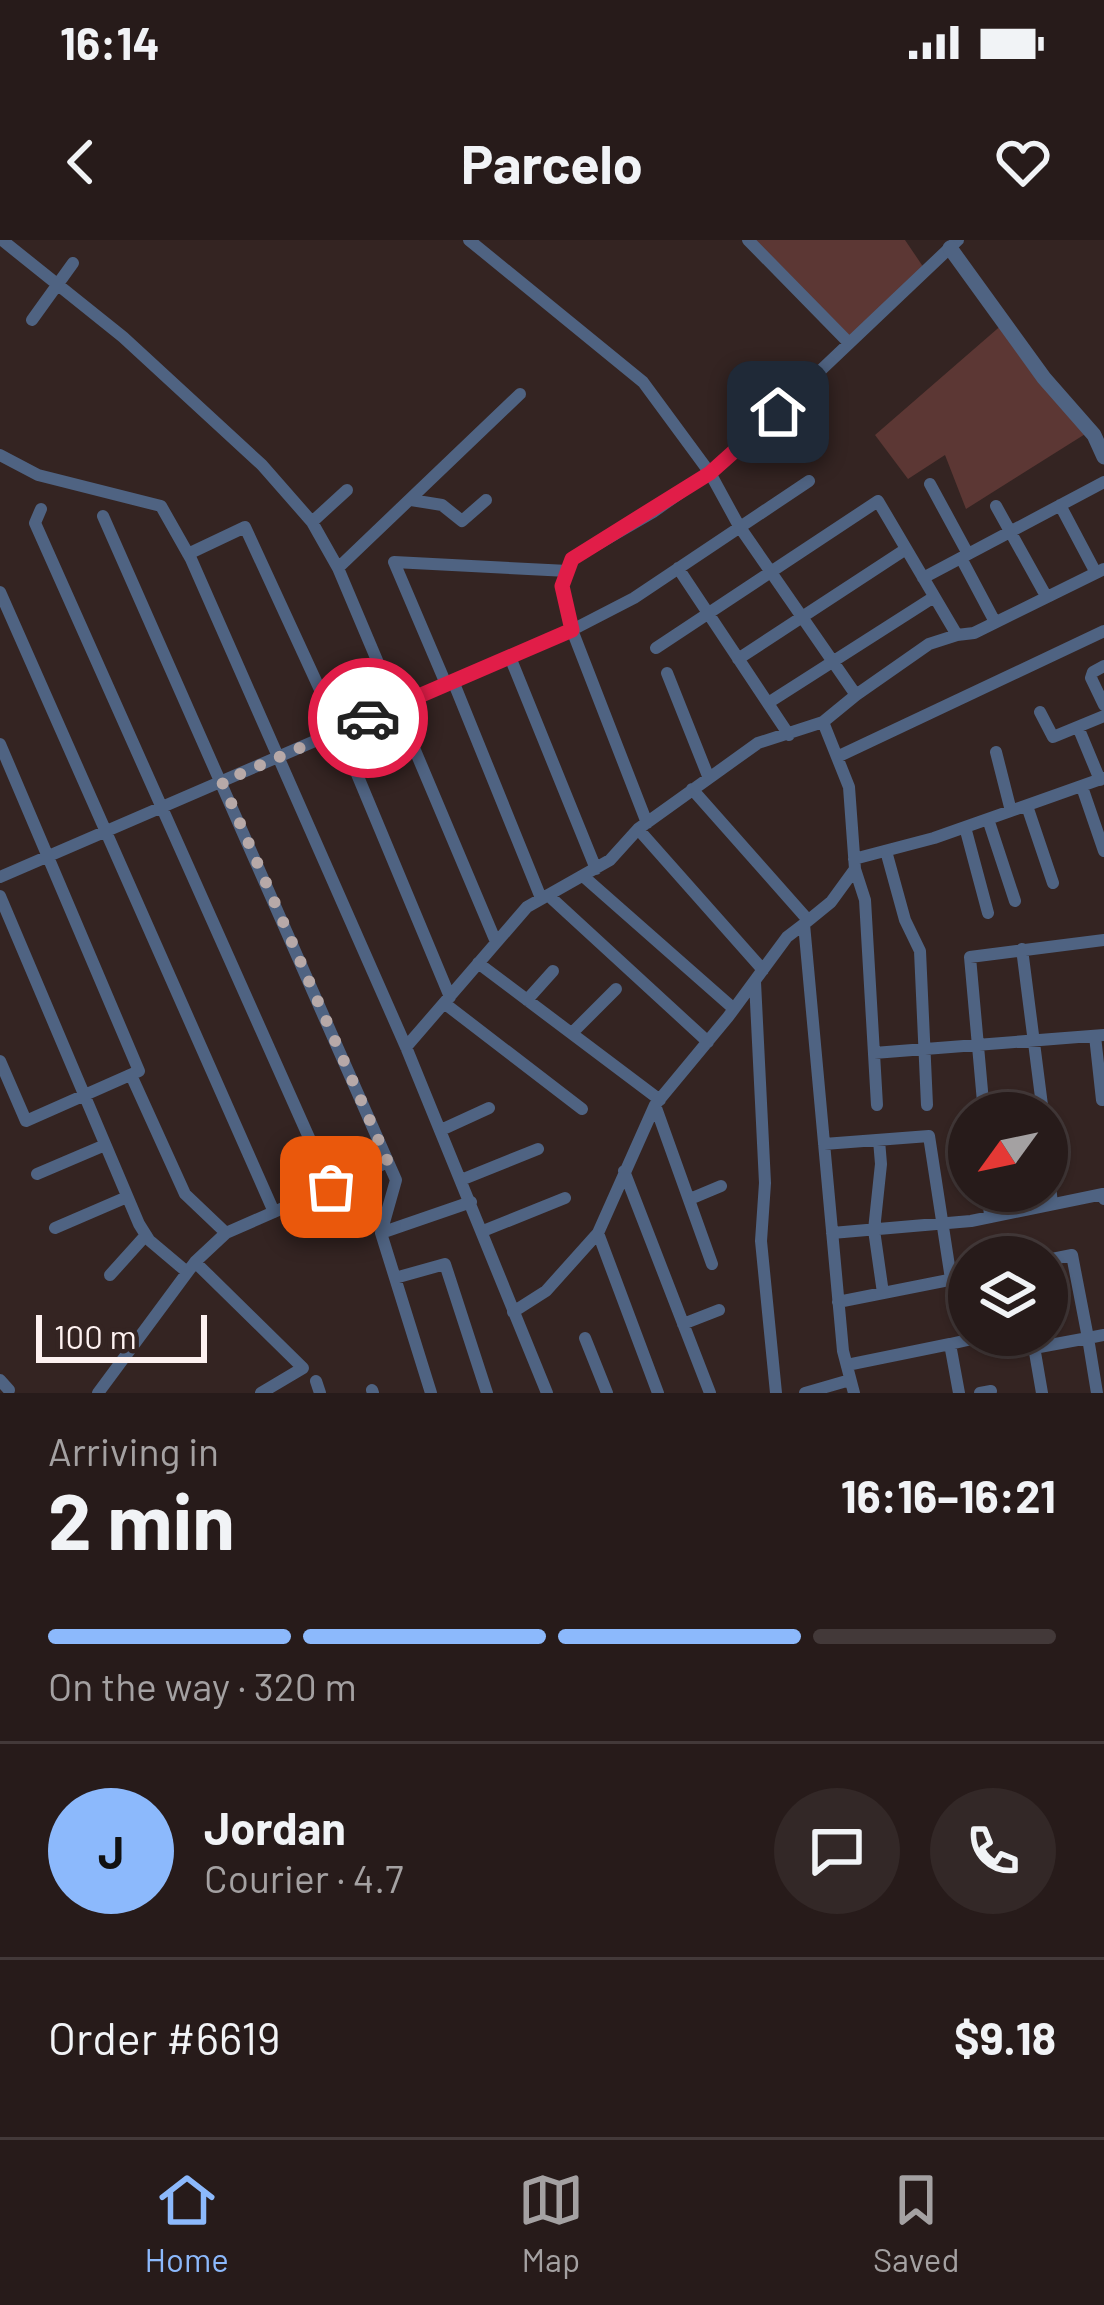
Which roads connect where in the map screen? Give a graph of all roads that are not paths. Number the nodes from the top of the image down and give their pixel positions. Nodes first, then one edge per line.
1 (2, 240) edge
2 (469, 240) edge
3 (748, 240) edge
4 (952, 243) edge
5 (73, 263) dead end
6 (57, 286) junction
7 (32, 320) dead end
8 (849, 343) junction
9 (520, 394) dead end
10 (0, 455) edge
11 (1104, 457) edge
12 (710, 473) junction
13 (809, 481) dead end
14 (1104, 482) edge
15 (930, 484) dead end
16 (347, 490) dead end
17 (411, 500) junction
18 (486, 500) dead end
19 (1060, 505) junction
20 (996, 506) dead end
21 (40, 509) dead end
22 (104, 516) dead end
23 (312, 522) junction
24 (740, 526) junction
25 (1011, 532) junction
26 (906, 549) junction
27 (188, 554) junction
28 (964, 556) junction
29 (338, 568) junction
30 (678, 568) junction
31 (568, 571) junction
32 (1100, 571) edge
33 (771, 572) junction
34 (923, 578) junction
35 (0, 592) edge
36 (1046, 596) junction
37 (934, 597) junction
38 (709, 614) junction
39 (802, 616) junction
40 (994, 622) junction
41 (572, 630) junction
42 (1101, 632) edge
43 (957, 635) junction
44 (656, 648) dead end
45 (1104, 648) edge
46 (510, 657) junction
47 (738, 658) junction
48 (833, 662) junction
49 (1104, 666) edge
50 (667, 673) dead end
51 (450, 683) junction
52 (856, 695) junction
53 (768, 704) junction
54 (1104, 704) edge
55 (396, 706) junction
56 (1040, 712) dead end
57 (1104, 716) edge
58 (823, 722) junction
59 (1078, 727) junction
60 (339, 731) junction
61 (789, 734) junction
62 (0, 744) edge
63 (995, 752) dead end
64 (278, 757) junction
65 (837, 757) junction
66 (708, 776) junction
67 (15, 779) junction
68 (1102, 779) edge
69 (222, 782) junction
70 (0, 785) edge
71 (1082, 787) junction
72 (692, 789) junction
73 (1027, 806) junction
74 (162, 808) junction
75 (1011, 812) junction
76 (988, 819) junction
77 (642, 826) junction
78 (964, 827) junction
79 (108, 830) junction
80 (886, 850) junction
81 (1104, 850) edge
82 (50, 855) junction
83 (855, 864) junction
84 (589, 872) junction
85 (0, 877) edge
86 (1053, 883) dead end
87 (0, 896) edge
88 (544, 896) junction
89 (1015, 901) dead end
90 (988, 913) dead end
91 (806, 922) junction
92 (1104, 940) edge
93 (496, 942) junction
94 (1022, 949) junction
95 (478, 963) junction
96 (553, 971) dead end
97 (759, 976) junction
98 (616, 989) dead end
99 (447, 1000) junction
100 (527, 1000) junction
101 (734, 1010) junction
102 (572, 1033) junction
103 (1099, 1035) edge
104 (1036, 1040) junction
105 (708, 1042) junction
106 (979, 1045) junction
107 (406, 1047) junction
108 (923, 1049) junction
109 (874, 1053) junction
110 (0, 1061) edge
111 (131, 1075) junction
112 (982, 1092) edge
113 (1041, 1092) edge
114 (84, 1096) junction
115 (1102, 1100) edge
116 (657, 1103) junction
117 (877, 1105) dead end
118 (926, 1105) dead end
119 (489, 1108) dead end
120 (583, 1109) dead end
121 (441, 1130) junction
122 (879, 1140) junction
123 (824, 1144) junction
124 (105, 1145) junction
125 (538, 1149) dead end
126 (388, 1162) junction
127 (624, 1171) junction
128 (37, 1174) dead end
129 (461, 1180) junction
130 (721, 1186) dead end
131 (331, 1187) junction
132 (127, 1197) junction
133 (565, 1198) dead end
134 (1104, 1198) edge
135 (690, 1199) junction
136 (1068, 1201) edge
137 (471, 1202) junction
138 (274, 1212) junction
139 (990, 1212) edge
140 (1014, 1212) edge
141 (990, 1217) junction
142 (943, 1223) junction
143 (55, 1228) dead end
144 (874, 1230) junction
145 (483, 1232) junction
146 (226, 1233) junction
147 (381, 1233) junction
148 (598, 1233) junction
149 (832, 1233) junction
150 (146, 1235) junction
151 (1068, 1256) edge
152 (948, 1259) edge
153 (712, 1264) dead end
154 (191, 1267) junction
155 (110, 1275) dead end
156 (395, 1278) junction
157 (948, 1281) edge
158 (883, 1293) junction
159 (838, 1303) junction
160 (718, 1310) dead end
161 (513, 1312) junction
162 (683, 1324) junction
163 (1104, 1335) edge
164 (585, 1338) dead end
165 (1088, 1338) junction
166 (1068, 1339) edge
167 (948, 1345) edge
168 (952, 1356) edge
169 (1036, 1356) edge
170 (850, 1380) edge
171 (98, 1393) edge
172 (260, 1393) edge
173 (431, 1393) edge
174 (487, 1393) edge
175 (547, 1393) edge
176 (607, 1393) edge
177 (658, 1393) edge
178 (710, 1393) edge
179 (776, 1393) edge
180 (805, 1393) edge
181 (959, 1393) edge
182 (1042, 1393) edge
183 (1097, 1393) edge

1 - 6 street
2 - 12 street
3 - 8 street
4 - 8 street
4 - 11 street
5 - 6 street
6 - 7 street
6 - 23 street
8 - 12 street
9 - 17 street
10 - 27 street
12 - 24 street
12 - 31 street
13 - 24 street
14 - 19 street
15 - 28 street
16 - 23 street
17 - 18 street
17 - 29 street
19 - 25 street
19 - 32 street
20 - 25 street
21 - 74 street
22 - 69 street
23 - 29 street
24 - 30 street
24 - 33 street
25 - 28 street
25 - 36 street
26 - 33 street
26 - 34 street
26 - 39 street
27 - 60 street
27 - 64 street
28 - 34 street
28 - 40 street
29 - 55 street
30 - 38 street
30 - 41 street
31 - 41 street
31 - 51 street
32 - 36 street
33 - 38 street
33 - 39 street
34 - 37 street
35 - 79 street
36 - 40 street
37 - 43 street
37 - 48 street
38 - 44 street
38 - 47 street
39 - 47 street
39 - 48 street
40 - 43 street
41 - 46 street
41 - 77 street
42 - 45 street
42 - 65 street
43 - 52 street
46 - 51 street
46 - 84 street
47 - 53 street
48 - 52 street
48 - 53 street
49 - 54 street
50 - 66 street
51 - 55 street
51 - 88 street
52 - 58 street
53 - 61 street
55 - 60 street
55 - 93 street
56 - 59 street
57 - 59 street
58 - 61 street
58 - 65 street
59 - 68 street
60 - 64 street
60 - 99 street
61 - 66 street
62 - 67 street
63 - 75 street
64 - 69 street
64 - 107 street
65 - 83 street
66 - 72 street
67 - 70 street
67 - 82 street
68 - 71 street
69 - 74 street
69 - 126 street
71 - 73 street
71 - 81 street
72 - 77 street
72 - 91 street
73 - 75 street
73 - 86 street
74 - 79 street
74 - 131 street
75 - 76 street
76 - 78 street
76 - 89 street
77 - 84 street
77 - 97 street
78 - 80 street
78 - 90 street
79 - 82 street
79 - 138 street
80 - 83 street
80 - 108 street
82 - 85 street
82 - 111 street
83 - 91 street
83 - 109 street
84 - 88 street
84 - 101 street
87 - 114 street
88 - 93 street
88 - 105 street
91 - 97 street
91 - 123 street
92 - 94 street
93 - 95 street
94 - 104 street
94 - 106 street
95 - 99 street
95 - 100 street
96 - 100 street
97 - 101 street
97 - 179 street
98 - 102 street
99 - 107 street
99 - 120 street
100 - 102 street
101 - 105 street
102 - 116 street
103 - 104 street
103 - 115 street
104 - 106 street
104 - 113 street
105 - 116 street
106 - 108 street
106 - 112 street
107 - 121 street
108 - 109 street
108 - 118 street
109 - 117 street
110 - 114 street
111 - 114 street
111 - 146 street
114 - 124 street
116 - 127 street
116 - 135 street
119 - 121 street
121 - 129 street
122 - 123 street
122 - 142 street
122 - 144 street
123 - 149 street
124 - 128 street
124 - 132 street
125 - 129 street
126 - 131 street
126 - 147 street
127 - 148 street
127 - 162 street
129 - 137 street
130 - 135 street
131 - 138 street
132 - 143 street
132 - 150 street
133 - 145 street
134 - 136 street
135 - 153 street
137 - 145 street
137 - 147 street
138 - 146 street
139 - 141 street
140 - 141 street
141 - 142 street
142 - 144 street
142 - 152 street
144 - 149 street
144 - 158 street
145 - 161 street
146 - 154 street
147 - 156 street
148 - 161 street
148 - 177 street
149 - 159 street
150 - 154 street
150 - 155 street
151 - 165 street
154 - 171 street
154 - 172 street
156 - 173 street
156 - 174 street
157 - 158 street
158 - 159 street
159 - 170 street
160 - 162 street
161 - 175 street
162 - 178 street
163 - 165 street
164 - 176 street
165 - 166 street
165 - 183 street
167 - 170 street
168 - 181 street
169 - 182 street
170 - 180 street

